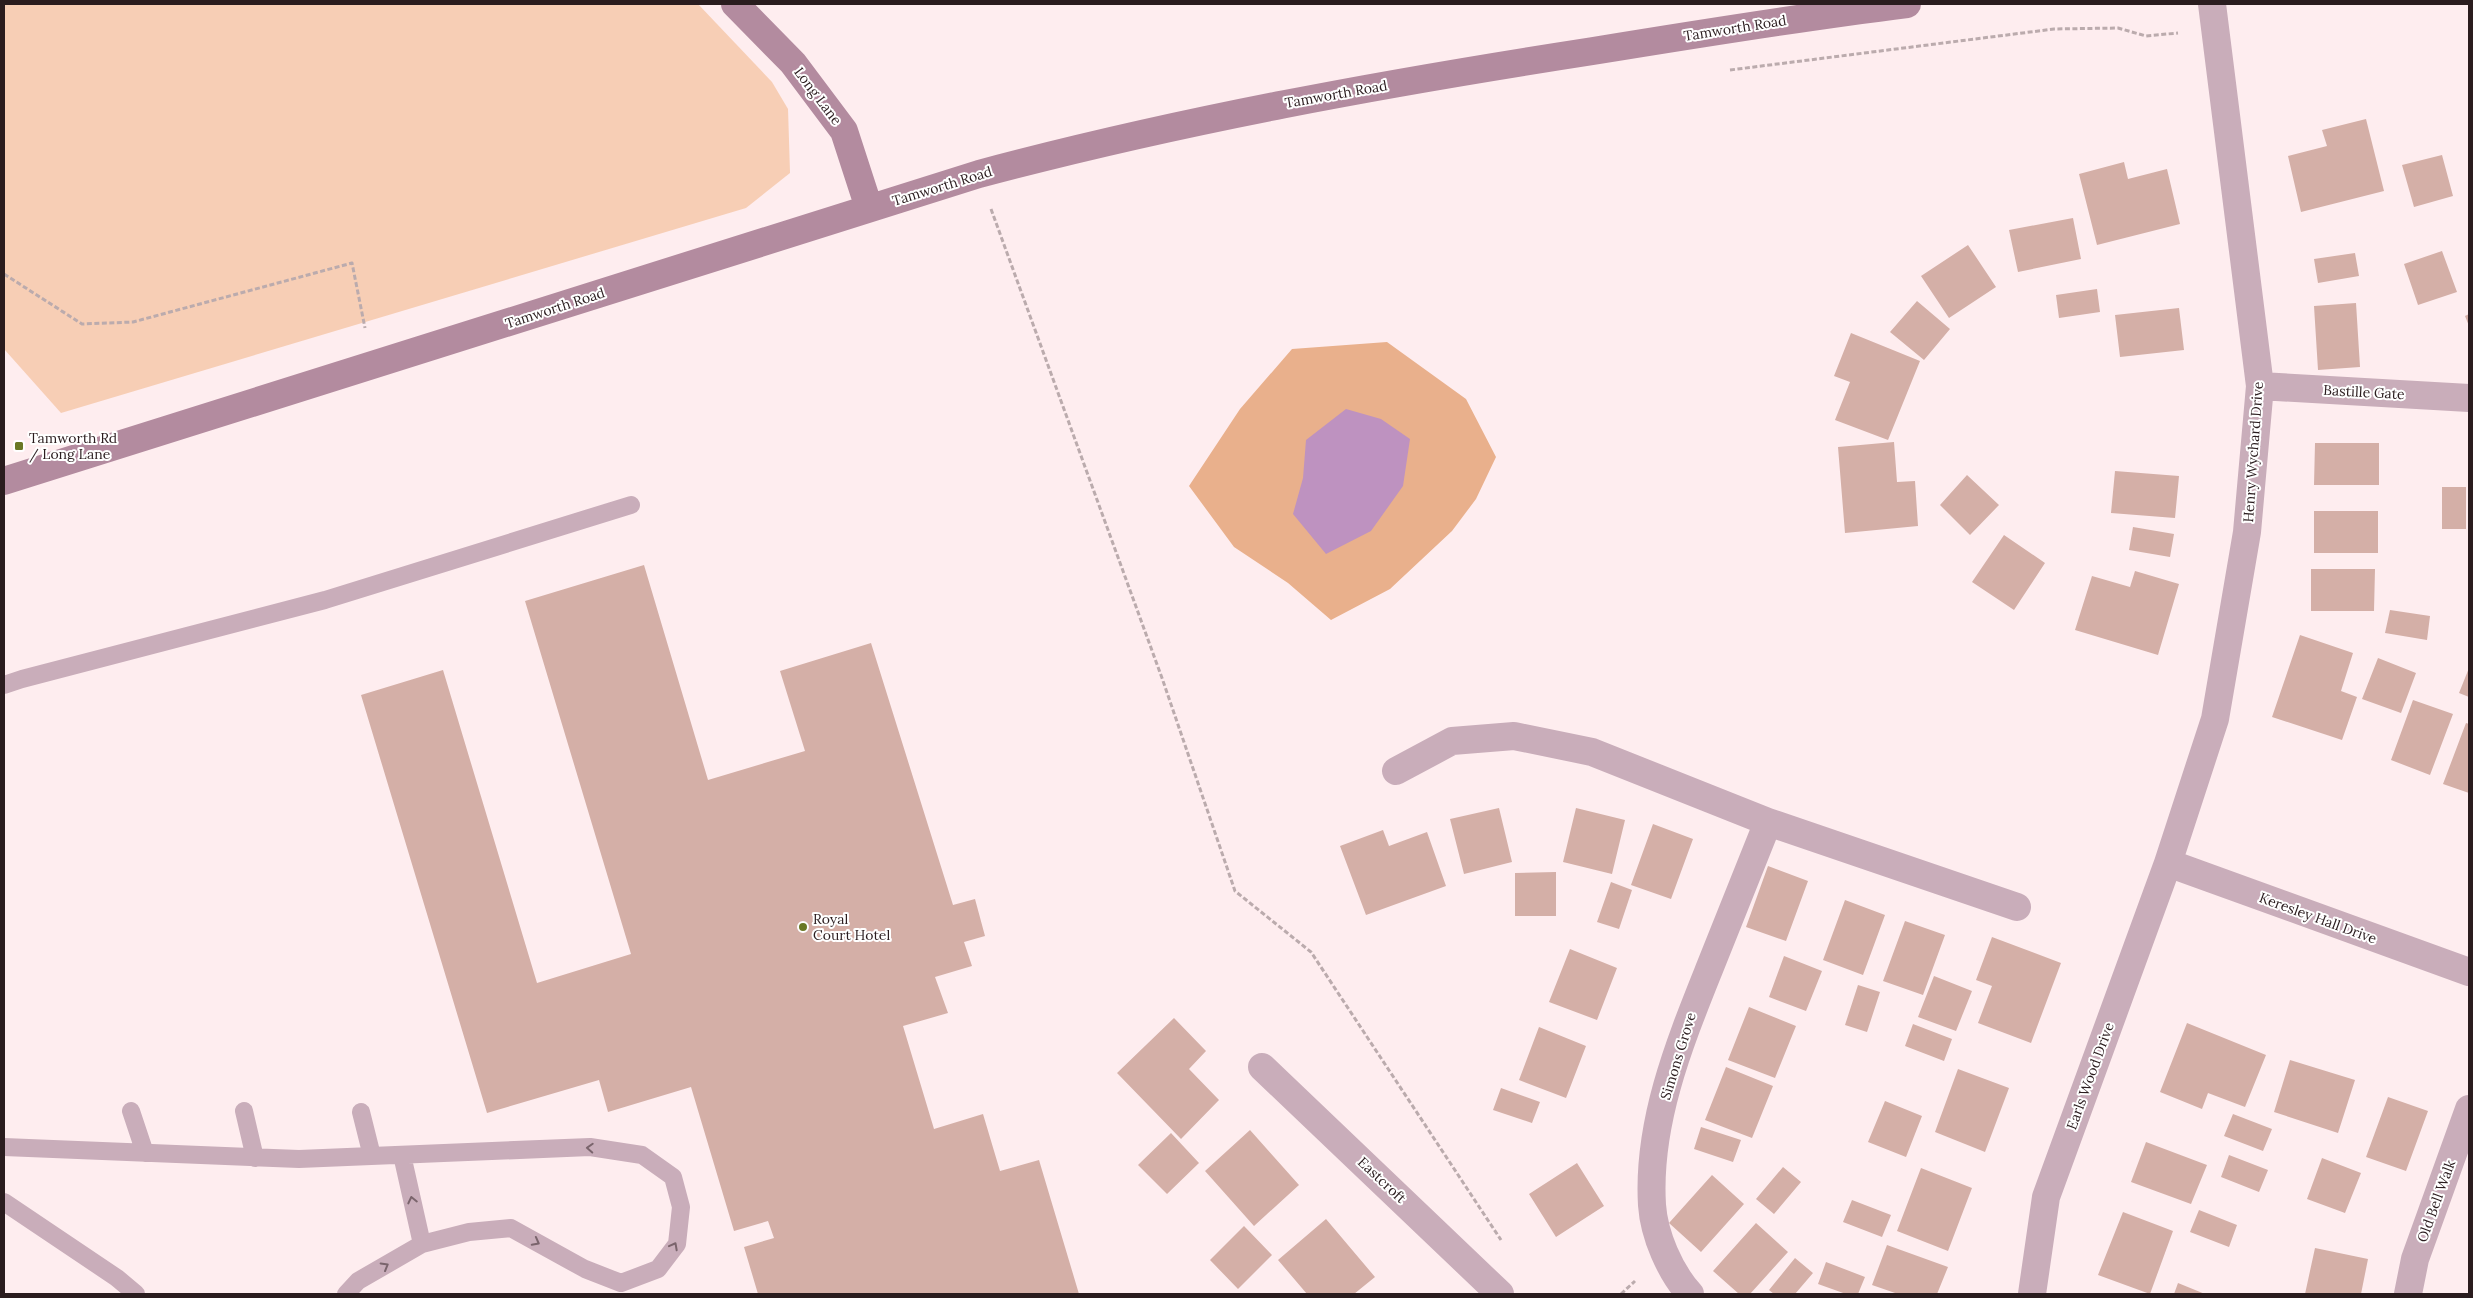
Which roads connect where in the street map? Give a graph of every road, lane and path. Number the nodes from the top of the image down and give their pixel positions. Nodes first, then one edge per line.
1 (734, 4) edge
2 (1907, 4) edge
3 (1842, 8) edge
4 (2214, 16) edge
5 (1727, 70) dead end
6 (979, 174) junction
7 (869, 208) junction
8 (4, 274) edge
9 (373, 366) junction
10 (2260, 386) junction
11 (2469, 398) edge
12 (4, 481) edge
13 (631, 505) dead end
14 (4, 686) edge
15 (1396, 770) dead end
16 (1768, 822) junction
17 (2168, 863) junction
18 (2017, 907) dead end
19 (2469, 972) edge
20 (1262, 1067) dead end
21 (2469, 1110) edge
22 (131, 1111) dead end
23 (244, 1112) dead end
24 (361, 1112) dead end
25 (4, 1147) edge
26 (145, 1154) junction
27 (402, 1155) junction
28 (372, 1156) junction
29 (255, 1158) junction
30 (4, 1202) edge
31 (422, 1244) junction
32 (1506, 1247) dead end
33 (136, 1294) edge
34 (346, 1294) edge
35 (1500, 1294) edge
36 (1690, 1294) edge
37 (2032, 1294) edge
38 (2408, 1294) edge

1 - 7 main road, Long Lane
2 - 3 main road, Tamworth Road
3 - 6 main road, Tamworth Road
4 - 5 path
4 - 10 street, Henry Wychard Drive
6 - 7 main road, Tamworth Road
6 - 32 path
7 - 9 main road, Tamworth Road
8 - 9 path
9 - 12 main road, Tamworth Road
10 - 11 street, Bastille Gate
10 - 17 street, Henry Wychard Drive
13 - 14 lane
15 - 16 street
16 - 18 street
16 - 36 street, Simons Grove
17 - 19 street, Keresley Hall Drive
17 - 37 street, Earls Wood Drive
20 - 35 street, Eastcroft
21 - 38 street, Old Bell Walk
22 - 26 lane
23 - 29 lane
24 - 28 lane
25 - 26 lane
26 - 29 lane
27 - 28 lane
31 -> 27 lane
31 -> 27 lane
28 - 29 lane
30 - 33 lane
34 -> 31 lane

